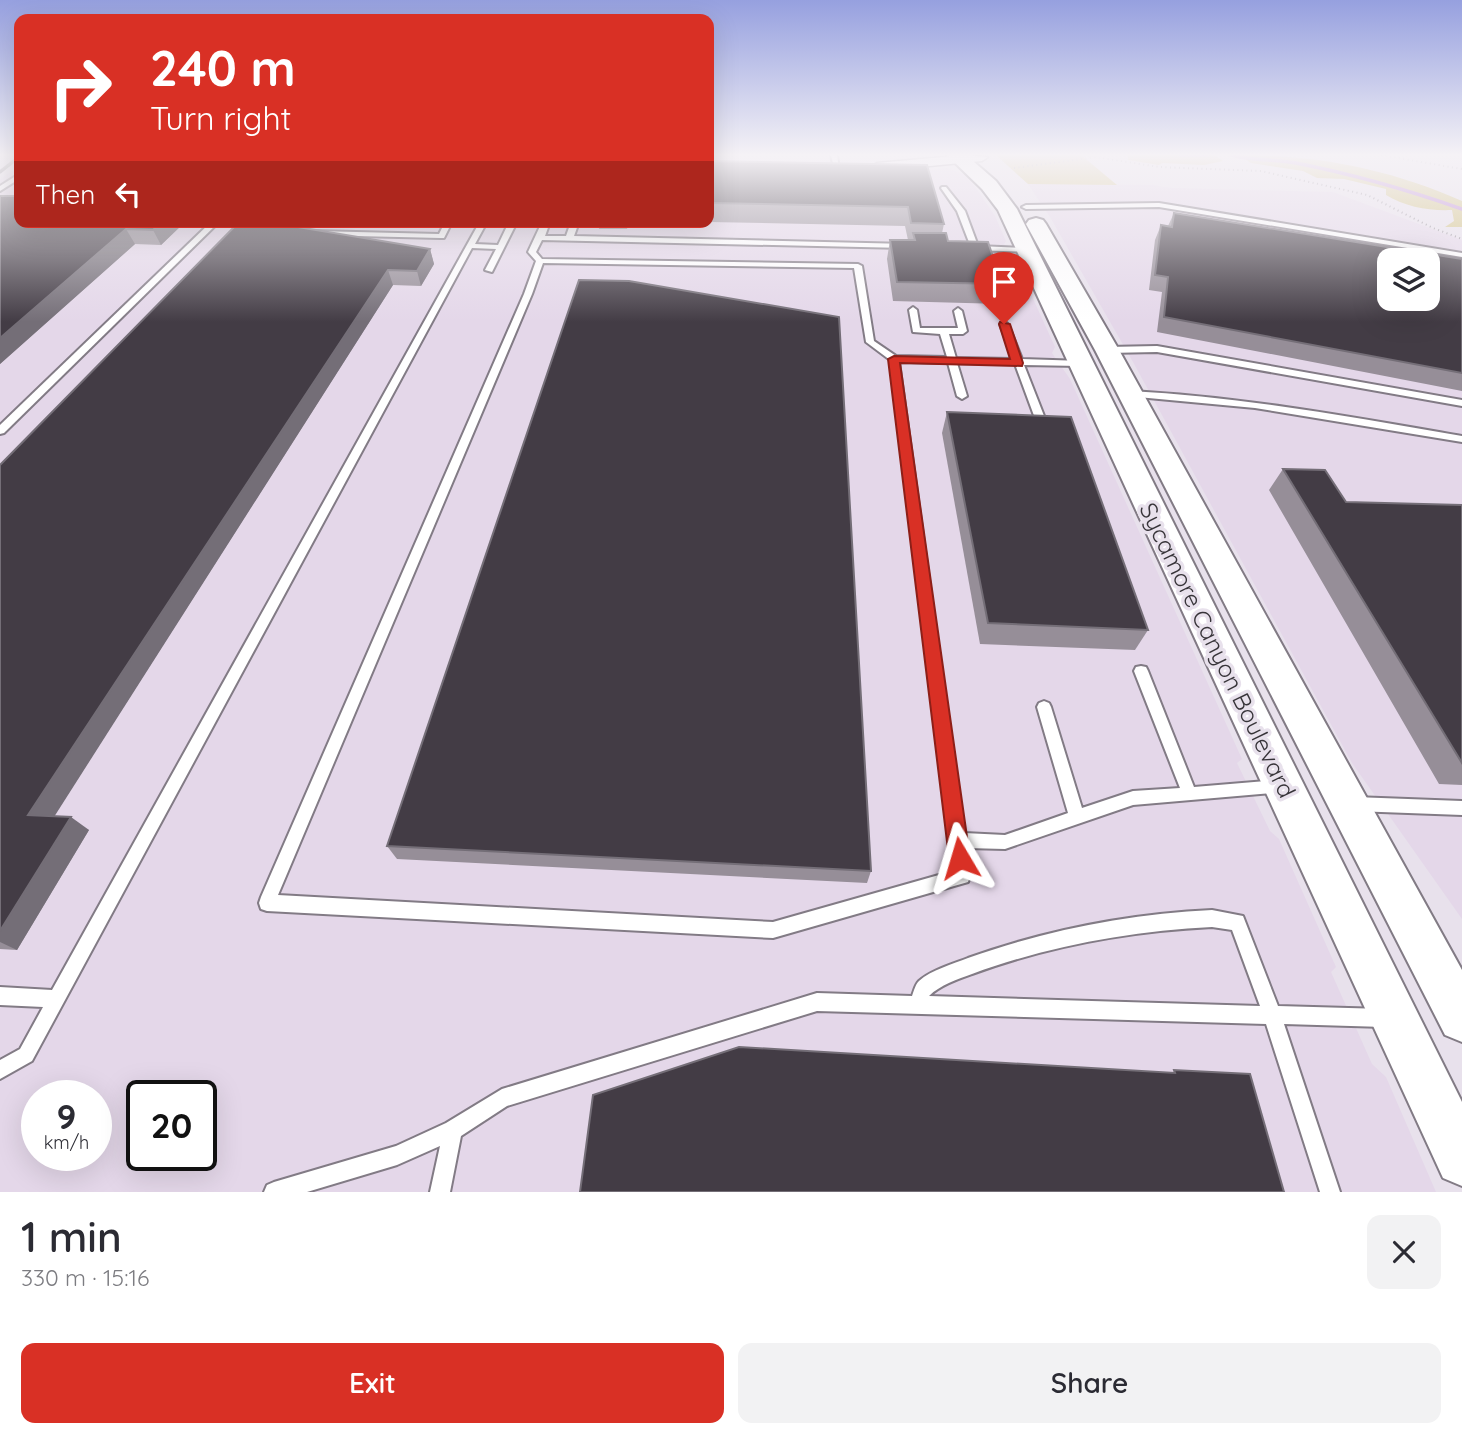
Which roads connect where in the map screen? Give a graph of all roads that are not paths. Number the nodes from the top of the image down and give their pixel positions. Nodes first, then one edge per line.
1 (961, 211) edge
2 (1008, 211) edge
3 (1028, 211) edge
4 (1194, 211) edge
5 (209, 228) edge
6 (446, 228) edge
7 (479, 228) edge
8 (510, 228) edge
9 (544, 228) edge
10 (573, 228) edge
11 (303, 232) edge
12 (540, 238) junction
13 (569, 238) junction
14 (469, 246) junction
15 (501, 247) junction
16 (920, 247) edge
17 (961, 248) edge
18 (975, 248) junction
19 (1027, 250) junction
20 (1462, 255) edge
21 (540, 261) junction
22 (489, 270) dead end
23 (913, 310) dead end
24 (958, 311) dead end
25 (1004, 324) dead end
26 (944, 331) junction
27 (1093, 356) junction
28 (894, 359) junction
29 (952, 361) junction
30 (1017, 363) junction
31 (1130, 394) junction
32 (962, 396) dead end
33 (1462, 403) edge
34 (1041, 421) edge
35 (0, 431) edge
36 (1462, 439) edge
37 (1141, 671) dead end
38 (1044, 707) dead end
39 (1283, 786) junction
40 (1189, 793) junction
41 (1348, 804) junction
42 (1462, 808) edge
43 (1077, 817) junction
44 (957, 840) junction
45 (0, 996) edge
46 (57, 999) junction
47 (918, 1005) junction
48 (1272, 1014) junction
49 (1395, 1018) junction
50 (1462, 1018) edge
51 (0, 1070) edge
52 (453, 1130) junction
53 (1462, 1159) edge
54 (274, 1192) edge
55 (440, 1192) edge
56 (1331, 1192) edge

1 - 18 lane
2 - 19 main road, Sycamore Canyon Boulevard
3 - 27 main road, Sycamore Canyon Boulevard
4 - 20 lane
5 - 35 lane
6 - 11 lane
7 - 14 lane
8 - 15 lane
9 - 12 lane
10 - 13 lane
12 - 13 lane
12 - 21 lane
13 - 16 lane
14 - 15 lane
14 - 46 lane
15 - 22 lane
17 - 18 lane
18 - 19 lane
19 - 27 main road, Sycamore Canyon Boulevard
21 - 28 lane
21 - 44 lane
23 - 26 lane
24 - 26 lane
25 - 30 lane
26 - 29 lane
27 - 30 lane
27 - 31 main road, Sycamore Canyon Boulevard
27 - 33 lane
27 - 39 main road, Sycamore Canyon Boulevard
28 - 29 lane
28 - 44 lane
29 - 30 lane
29 - 32 lane
30 - 34 lane
31 - 36 lane
31 - 41 main road, Sycamore Canyon Boulevard
37 - 40 lane
38 - 43 lane
39 - 40 lane
39 - 49 main road, Sycamore Canyon Boulevard
40 - 43 lane
41 - 42 lane
41 - 50 main road, Sycamore Canyon Boulevard
43 - 44 lane
45 - 46 lane
46 - 51 lane
47 - 48 lane
47 - 48 lane
47 - 52 lane
48 - 49 lane
48 - 56 lane
49 - 53 main road, Sycamore Canyon Boulevard
52 - 54 lane
52 - 55 lane

